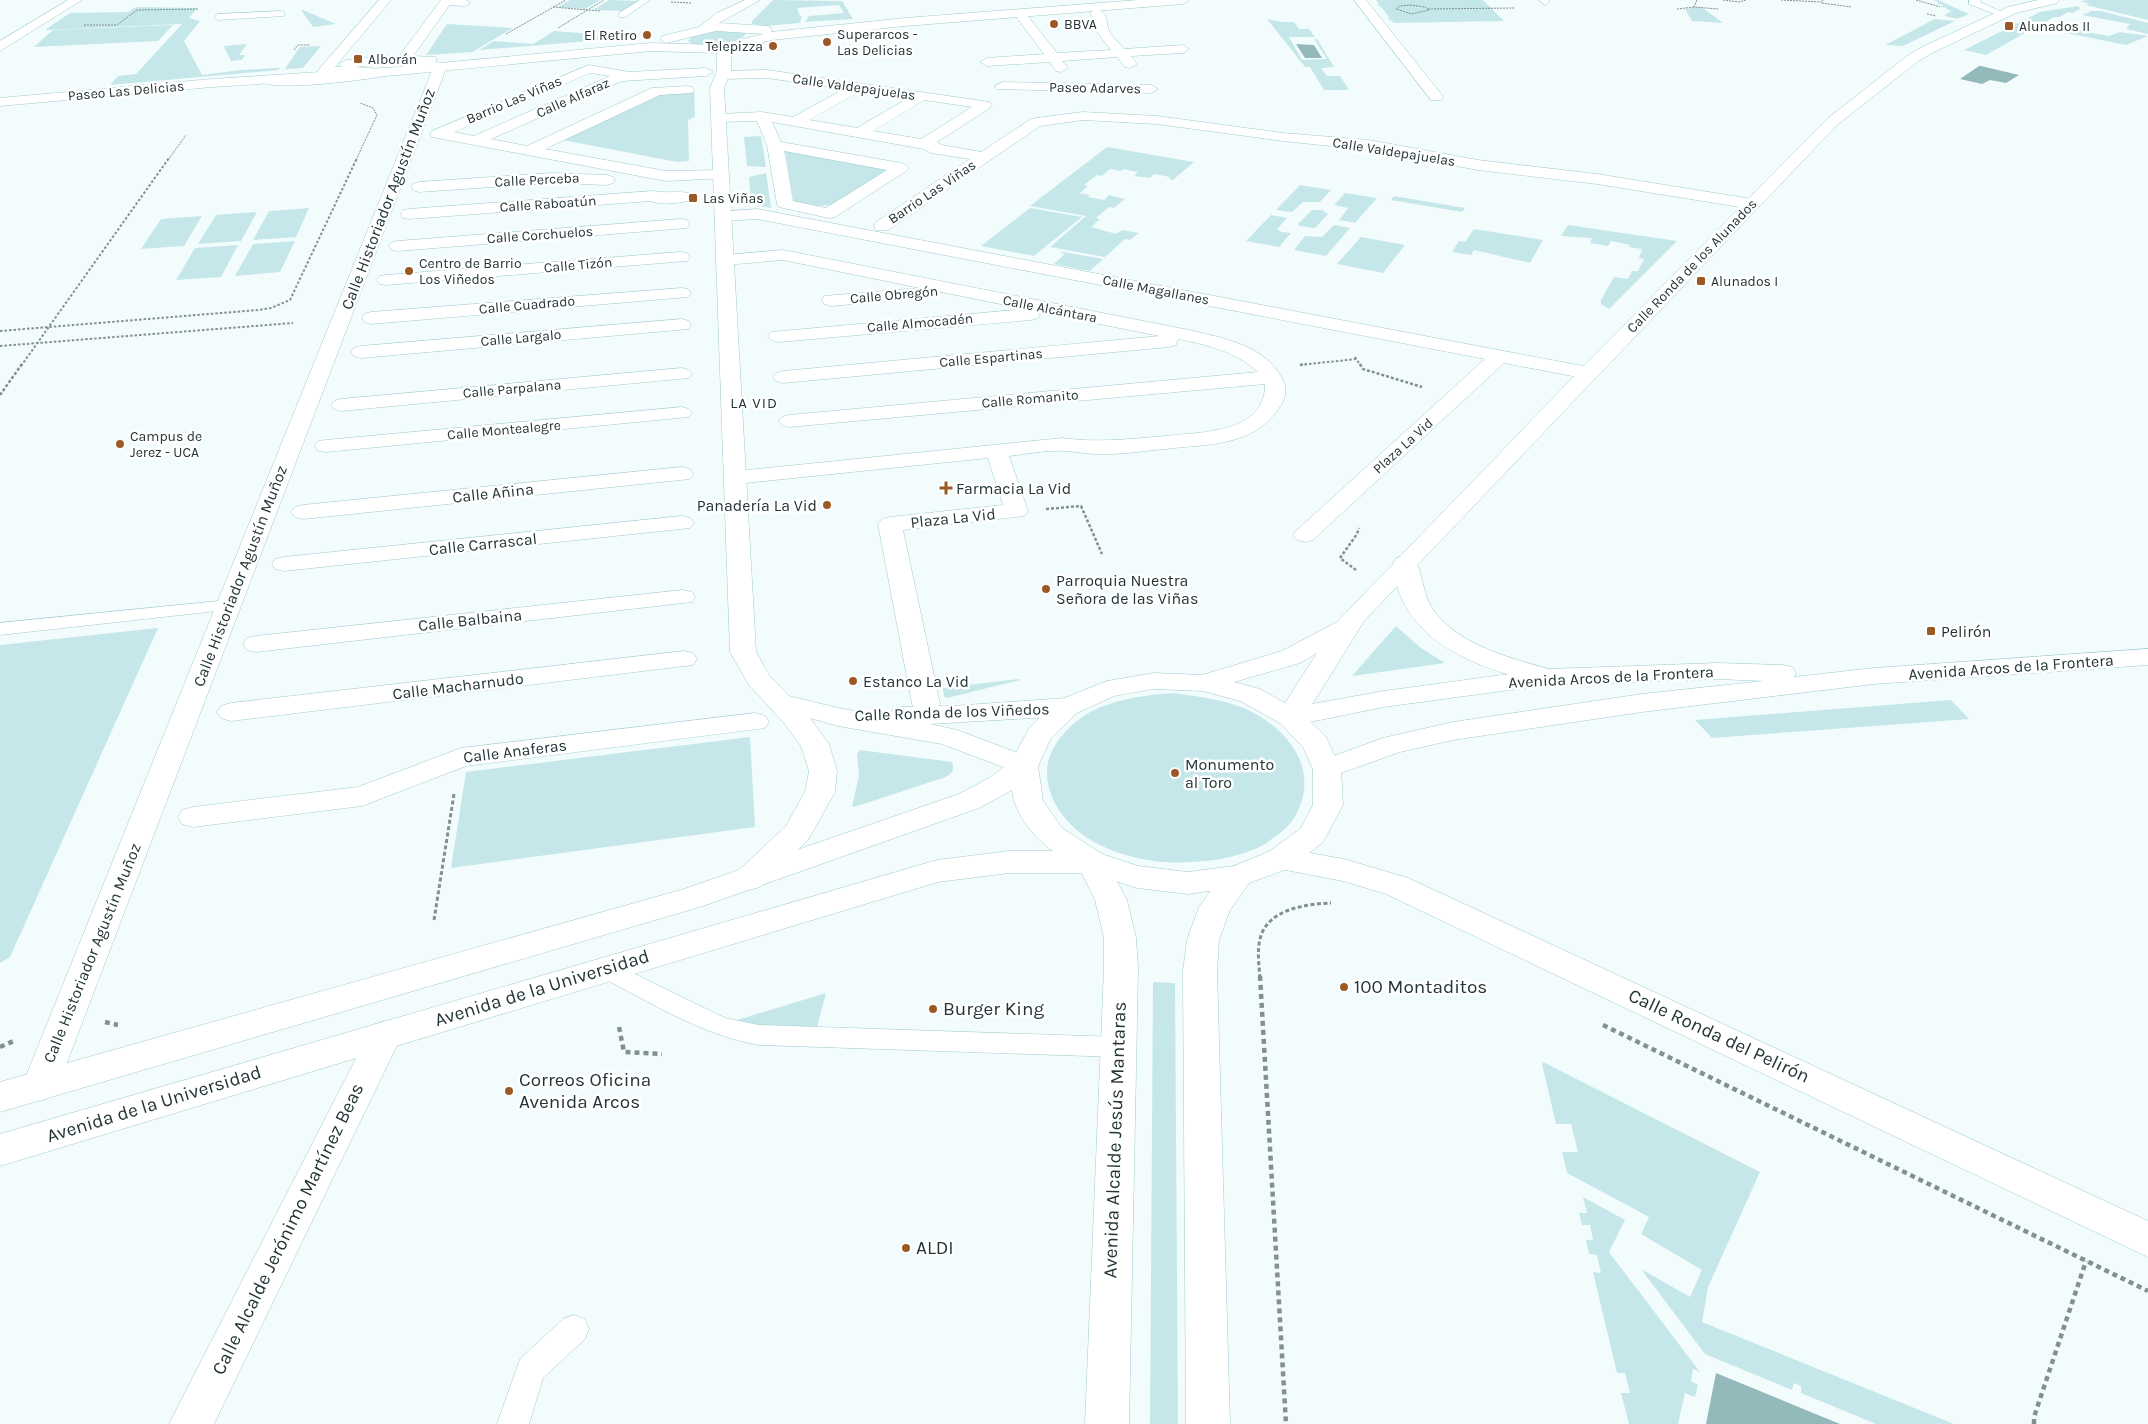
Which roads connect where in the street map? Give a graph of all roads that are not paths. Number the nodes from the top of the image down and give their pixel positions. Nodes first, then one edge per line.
1 (76, 0) edge
2 (385, 0) edge
3 (646, 0) edge
4 (754, 0) edge
5 (1183, 0) edge
6 (1360, 0) edge
7 (1977, 0) edge
8 (2029, 0) edge
9 (2053, 0) edge
10 (446, 1) edge
11 (466, 3) dead end
12 (1986, 7) junction
13 (2005, 8) edge
14 (1096, 12) dead end
15 (281, 14) dead end
16 (436, 15) junction
17 (622, 15) dead end
18 (449, 16) dead end
19 (218, 17) dead end
20 (1023, 18) dead end
21 (704, 29) junction
22 (746, 32) junction
23 (686, 44) junction
24 (0, 47) edge
25 (413, 47) junction
26 (728, 47) junction
27 (1184, 48) dead end
28 (344, 49) junction
29 (1120, 53) junction
30 (1052, 57) junction
31 (987, 62) dead end
32 (440, 63) junction
33 (401, 65) junction
34 (326, 71) junction
35 (623, 74) dead end
36 (715, 78) junction
37 (253, 80) junction
38 (1002, 86) dead end
39 (858, 87) junction
40 (1075, 88) junction
41 (921, 96) junction
42 (1436, 97) dead end
43 (0, 102) edge
44 (762, 109) junction
45 (719, 118) junction
46 (794, 122) junction
47 (1036, 122) joint
48 (860, 133) junction
49 (471, 140) junction
50 (775, 145) junction
51 (928, 146) junction
52 (529, 151) junction
53 (983, 157) junction
54 (900, 168) junction
55 (721, 175) junction
56 (418, 187) dead end
57 (653, 196) junction
58 (686, 197) dead end
59 (1752, 204) junction
60 (409, 214) dead end
61 (724, 216) junction
62 (681, 224) dead end
63 (882, 226) dead end
64 (398, 246) dead end
65 (681, 257) dead end
66 (725, 260) junction
67 (386, 280) dead end
68 (956, 290) junction
69 (682, 293) dead end
70 (831, 300) dead end
71 (1062, 311) junction
72 (371, 318) dead end
73 (682, 325) dead end
74 (778, 336) dead end
75 (1198, 338) junction
76 (360, 352) dead end
77 (1500, 356) junction
78 (1269, 373) junction
79 (1588, 373) junction
80 (682, 374) dead end
81 (783, 377) dead end
82 (341, 405) dead end
83 (682, 413) dead end
84 (788, 421) dead end
85 (326, 446) dead end
86 (997, 451) junction
87 (682, 474) dead end
88 (736, 477) junction
89 (303, 512) dead end
90 (682, 523) dead end
91 (1305, 534) dead end
92 (1405, 563) junction
93 (284, 564) dead end
94 (683, 597) dead end
95 (229, 605) junction
96 (1347, 626) junction
97 (0, 629) edge
98 (256, 644) dead end
99 (2148, 657) edge
100 (684, 659) dead end
101 (1874, 676) junction
102 (1547, 678) junction
103 (1204, 683) junction
104 (780, 702) junction
105 (926, 704) dead end
106 (1067, 708) junction
107 (231, 712) dead end
108 (838, 717) junction
109 (1290, 717) junction
110 (755, 722) dead end
111 (1024, 766) junction
112 (1327, 769) junction
113 (193, 817) dead end
114 (1281, 859) junction
115 (1091, 862) junction
116 (1238, 876) junction
117 (749, 879) junction
118 (606, 969) junction
119 (385, 1035) junction
120 (1118, 1047) junction
121 (40, 1086) junction
122 (0, 1097) edge
123 (0, 1150) edge
124 (2148, 1240) edge
125 (574, 1329) dead end
126 (191, 1424) edge
127 (512, 1424) edge
128 (1107, 1424) edge
129 (1208, 1424) edge

1 - 24 street
2 - 28 street
3 - 17 lane
4 - 21 street
4 - 22 street
5 - 22 street, Paseo Las Delicias
6 - 42 street
7 - 12 lane
8 - 13 street, Calle Ronda de los Alunados
9 - 13 street, Calle Ronda de los Alunados
10 - 11 lane
10 - 16 street
12 - 13 lane
12 - 13 lane
13 - 59 street, Calle Ronda de los Alunados
14 - 29 street, Paseo Adarves
15 - 19 lane
16 - 18 lane
16 - 25 street
20 - 30 street
21 - 22 street, Paseo Las Delicias
21 - 23 street, Paseo Las Delicias
22 - 26 street, Paseo Las Delicias
23 - 26 street, Paseo Las Delicias
23 - 32 street, Paseo Las Delicias
23 - 36 street
25 - 28 street
25 - 33 street
26 - 36 street
27 - 29 street
28 - 34 street
29 - 30 street
29 - 40 street, Paseo Adarves
30 - 31 street
30 - 40 street
32 - 33 street, Paseo Las Delicias
32 - 34 street, Paseo Las Delicias
32 - 95 street, Calle Historiador Agustín Muñoz
33 - 34 street, Paseo Las Delicias
33 - 37 street, Paseo Las Delicias
34 - 37 street, Paseo Las Delicias
35 - 49 street, Barrio Las Viñas
36 - 39 street, Calle Valdepajuelas
36 - 45 street
36 - 49 street, Calle Alfaraz
36 - 52 street
37 - 43 street, Paseo Las Delicias
38 - 40 street, Paseo Adarves
39 - 41 street, Calle Valdepajuelas
39 - 46 street
41 - 48 street
41 - 51 street, Calle Valdepajuelas
44 - 45 street, Barrio Las Viñas
44 - 46 street, Barrio Las Viñas
44 - 50 street
45 - 55 street
46 - 48 street, Barrio Las Viñas
47 - 53 street, Barrio Las Viñas
47 - 59 street, Calle Valdepajuelas
48 - 51 street, Barrio Las Viñas
49 - 52 street, Barrio Las Viñas
50 - 54 street
50 - 54 street
51 - 53 street, Barrio Las Viñas
51 - 54 street
52 - 55 street, Barrio Las Viñas
53 - 63 street, Barrio Las Viñas
55 - 61 street
56 - 57 street, Calle Perceba
57 - 58 street, Calle Raboatún
57 - 60 street, Calle Raboatún
59 - 79 street, Calle Ronda de los Alunados
61 - 66 street
61 - 77 street, Calle Magallanes
62 - 64 street, Calle Corchuelos
65 - 67 street, Calle Tizón
66 - 68 street, Calle Alcántara
66 - 88 street
68 - 70 street, Calle Obregón
68 - 71 street, Calle Alcántara
69 - 72 street, Calle Cuadrado
71 - 74 street, Calle Almocadén
71 - 75 street, Calle Alcántara
73 - 76 street, Calle Largalo
75 - 78 street, Calle Alcántara
75 - 81 street, Calle Espartinas
77 - 79 street, Calle Magallanes
77 - 91 street, Plaza La Vid
78 - 84 street, Calle Romanito
78 - 86 street
79 - 92 street, Calle Ronda de los Alunados
80 - 82 street, Calle Parpalana
83 - 85 street, Calle Montealegre
86 - 88 street
86 - 105 street, Plaza La Vid
87 - 89 street, Calle Añina
88 - 104 street
90 - 93 street, Calle Carrascal
92 - 96 street, Calle Ronda de los Alunados
92 - 102 street
94 - 98 street, Calle Balbaina
95 - 97 lane
95 - 121 street, Calle Historiador Agustín Muñoz
96 - 103 street, Calle Ronda de los Alunados
96 - 109 street, Calle Ronda de los Alunados
99 - 101 street, Avenida Arcos de la Frontera
100 - 107 street, Calle Macharnudo
101 - 102 street, Avenida Arcos de la Frontera
101 - 112 street, Avenida Arcos de la Frontera
102 - 109 street, Avenida Arcos de la Frontera
103 - 106 street
103 - 109 street
104 - 108 street, Calle Ronda de los Viñedos
104 - 117 street
106 - 108 street, Calle Ronda de los Viñedos
106 - 111 street
108 - 111 street, Calle Ronda de los Viñedos
109 - 112 street
110 - 113 street, Calle Anaferas
111 - 115 street
111 - 117 street
112 - 114 street
114 - 116 street
114 - 124 street, Calle Ronda del Pelirón
115 - 116 street
115 - 118 street, Avenida de la Universidad
115 - 120 street, Avenida Alcalde Jesús Mantaras
116 - 129 street
117 - 121 street
118 - 119 street, Avenida de la Universidad
118 - 120 lane
119 - 123 street, Avenida de la Universidad
119 - 126 street, Calle Alcalde Jerónimo Martínez Beas
120 - 128 street, Avenida Alcalde Jesús Mantaras
121 - 122 street
125 - 127 lane

